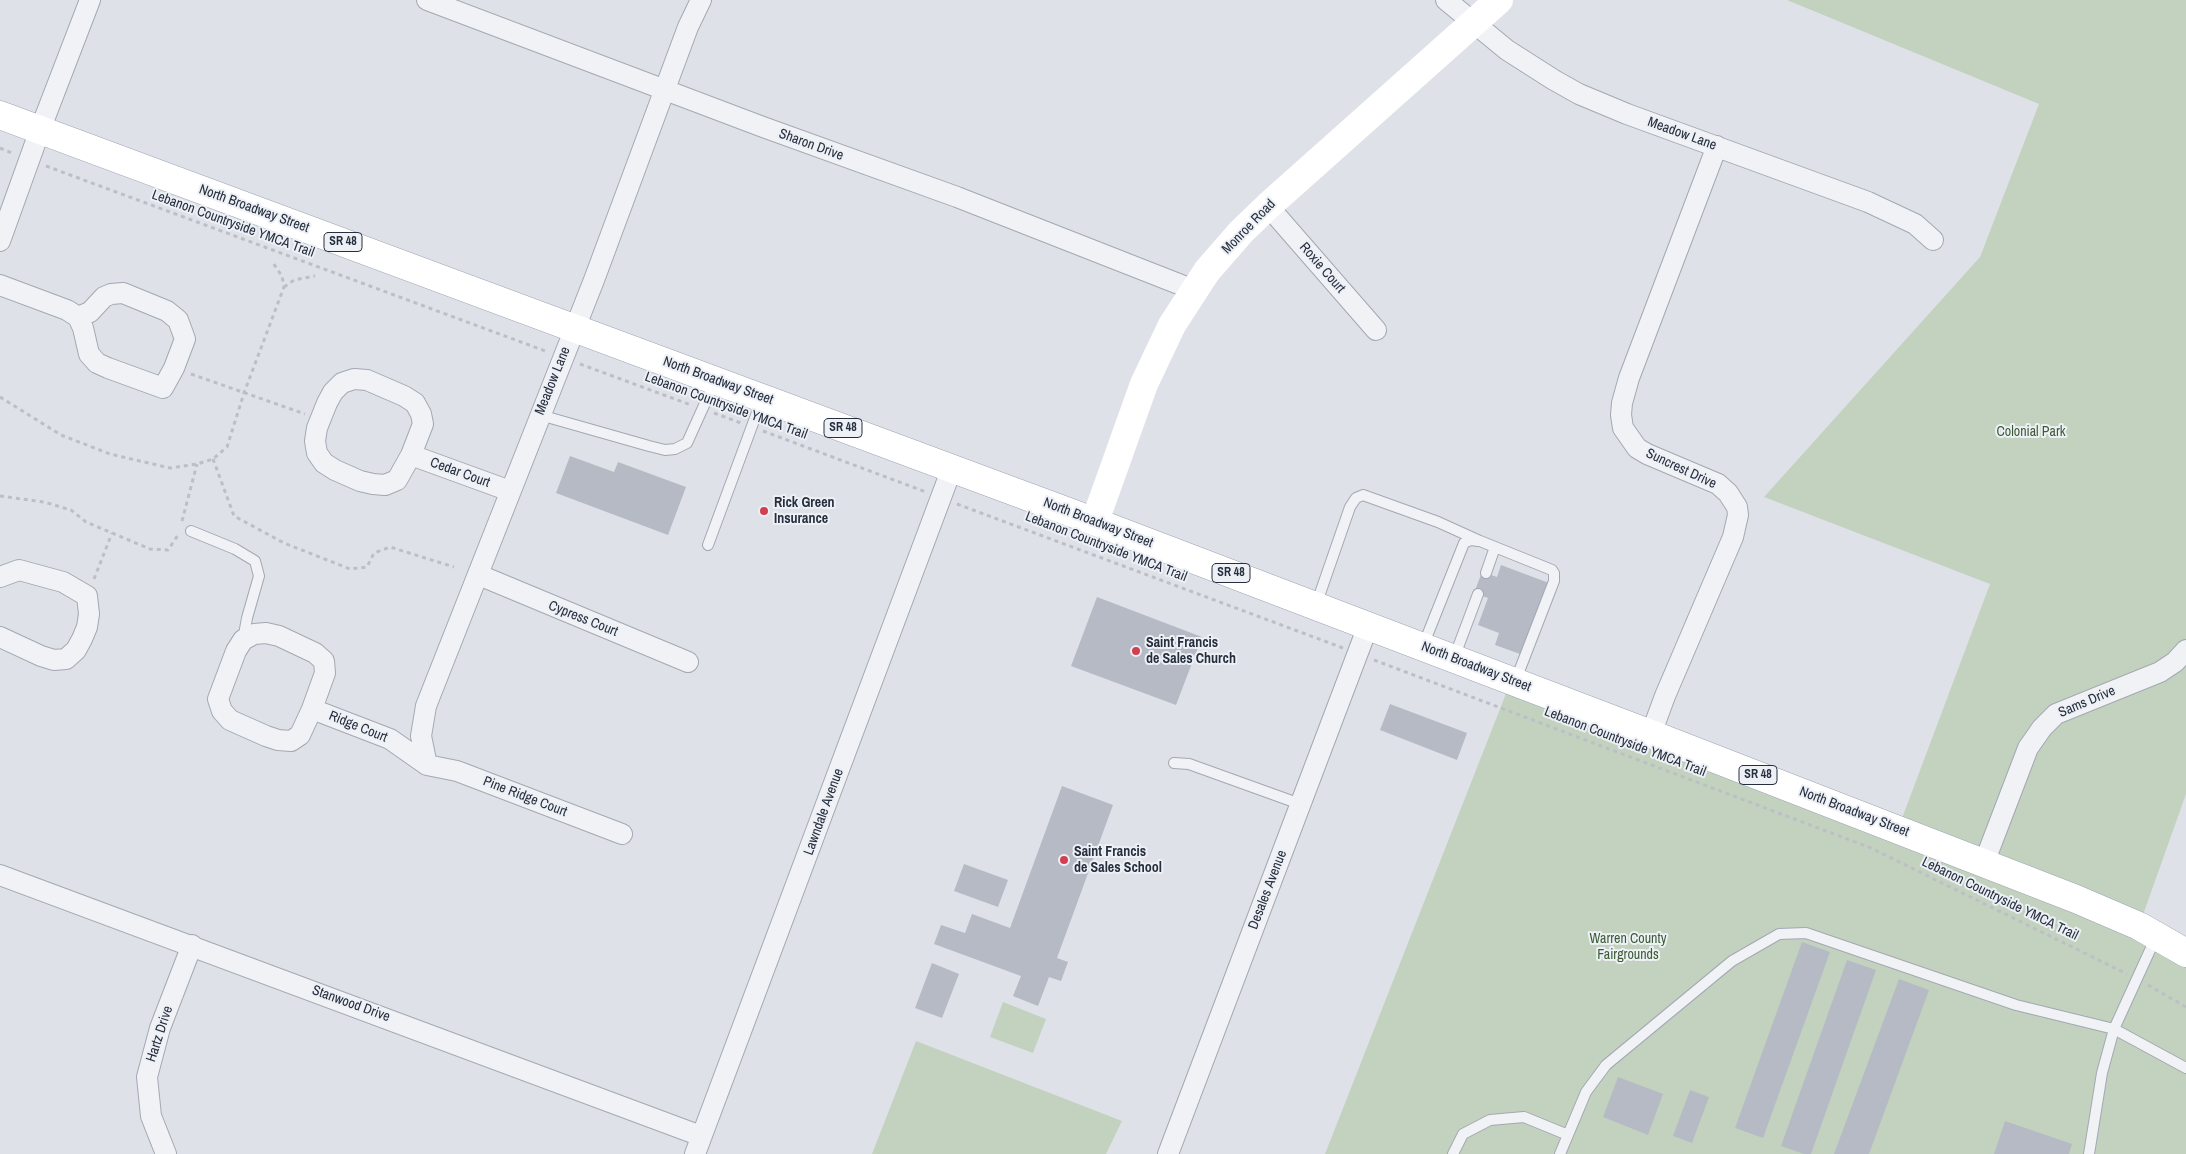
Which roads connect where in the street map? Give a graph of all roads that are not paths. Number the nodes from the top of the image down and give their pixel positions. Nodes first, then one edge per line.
1 (90, 0) edge
2 (428, 0) edge
3 (701, 0) edge
4 (1446, 0) edge
5 (1498, 0) edge
6 (1474, 22) junction
7 (663, 90) junction
8 (0, 115) edge
9 (40, 130) junction
10 (1717, 146) junction
11 (1268, 206) junction
12 (1933, 240) dead end
13 (0, 241) edge
14 (0, 285) edge
15 (1194, 290) junction
16 (78, 317) junction
17 (574, 327) junction
18 (1376, 330) dead end
19 (715, 380) junction
20 (763, 398) junction
21 (540, 415) junction
22 (411, 455) junction
23 (952, 468) junction
24 (510, 491) junction
25 (1094, 521) junction
26 (191, 531) dead end
27 (1480, 541) junction
28 (708, 545) dead end
29 (1495, 547) junction
30 (1486, 573) dead end
31 (479, 575) junction
32 (0, 577) edge
33 (1478, 594) dead end
34 (1316, 606) junction
35 (1368, 626) junction
36 (0, 637) edge
37 (243, 640) junction
38 (1423, 647) junction
39 (2186, 651) edge
40 (1454, 659) junction
41 (688, 662) dead end
42 (1515, 682) junction
43 (312, 709) junction
44 (1651, 734) junction
45 (1174, 763) dead end
46 (427, 765) junction
47 (1300, 804) junction
48 (622, 834) dead end
49 (1984, 863) junction
50 (0, 875) edge
51 (2157, 936) junction
52 (192, 945) junction
53 (2186, 953) edge
54 (2114, 1029) junction
55 (2186, 1068) edge
56 (1568, 1135) junction
57 (698, 1145) edge
58 (166, 1154) edge
59 (1168, 1154) edge
60 (1452, 1154) edge
61 (1560, 1154) edge
62 (2089, 1154) edge

1 - 9 street
2 - 7 street, Sharon Drive
3 - 7 street, Meadow Lane
4 - 6 street, Meadow Lane
5 - 6 main road, Monroe Road
6 - 10 street, Meadow Lane
6 - 11 main road, Monroe Road
7 - 15 street, Sharon Drive
7 - 17 street, Meadow Lane
8 - 9 main road, North Broadway Street / SR 48
9 - 13 street
9 - 17 main road, North Broadway Street / SR 48
10 - 12 street, Meadow Lane
10 - 44 street, Suncrest Drive
11 - 15 main road, Monroe Road
11 - 18 street, Roxie Court
14 - 16 street
15 - 25 main road, Monroe Road
16 - 16 street
17 - 19 main road, North Broadway Street / SR 48
17 - 21 street, Meadow Lane
19 - 20 main road, North Broadway Street / SR 48
19 - 21 lane
20 - 23 main road, North Broadway Street / SR 48
20 - 28 lane
21 - 24 street, Meadow Lane
22 - 22 street
22 - 24 street, Cedar Court
23 - 25 main road, North Broadway Street / SR 48
23 - 57 street, Lawndale Avenue
24 - 31 street, Meadow Lane
25 - 34 main road, North Broadway Street / SR 48
26 - 37 lane
27 - 29 lane
27 - 34 lane
27 - 38 lane
29 - 30 lane
29 - 42 lane
31 - 41 street, Cypress Court
31 - 46 street, Meadow Lane
32 - 36 street
33 - 40 lane
34 - 35 main road, North Broadway Street / SR 48
35 - 38 main road, North Broadway Street / SR 48
35 - 47 street, Desales Avenue
37 - 43 street, Ridge Court
37 - 43 street, Ridge Court
38 - 40 main road, North Broadway Street / SR 48
39 - 49 street, Sams Drive
40 - 42 main road, North Broadway Street / SR 48
42 - 44 main road, North Broadway Street / SR 48
43 - 46 street, Ridge Court
44 - 49 main road, North Broadway Street / SR 48
45 - 47 lane
46 - 48 street, Pine Ridge Court
47 - 59 street, Desales Avenue
49 - 51 main road, North Broadway Street / SR 48
50 - 52 street, Stanwood Drive
51 - 53 main road, North Broadway Street / SR 48
51 - 54 lane
52 - 57 street, Stanwood Drive
52 - 58 street, Hartz Drive
54 - 55 lane
54 - 56 lane
54 - 62 lane
56 - 60 lane
56 - 61 lane

